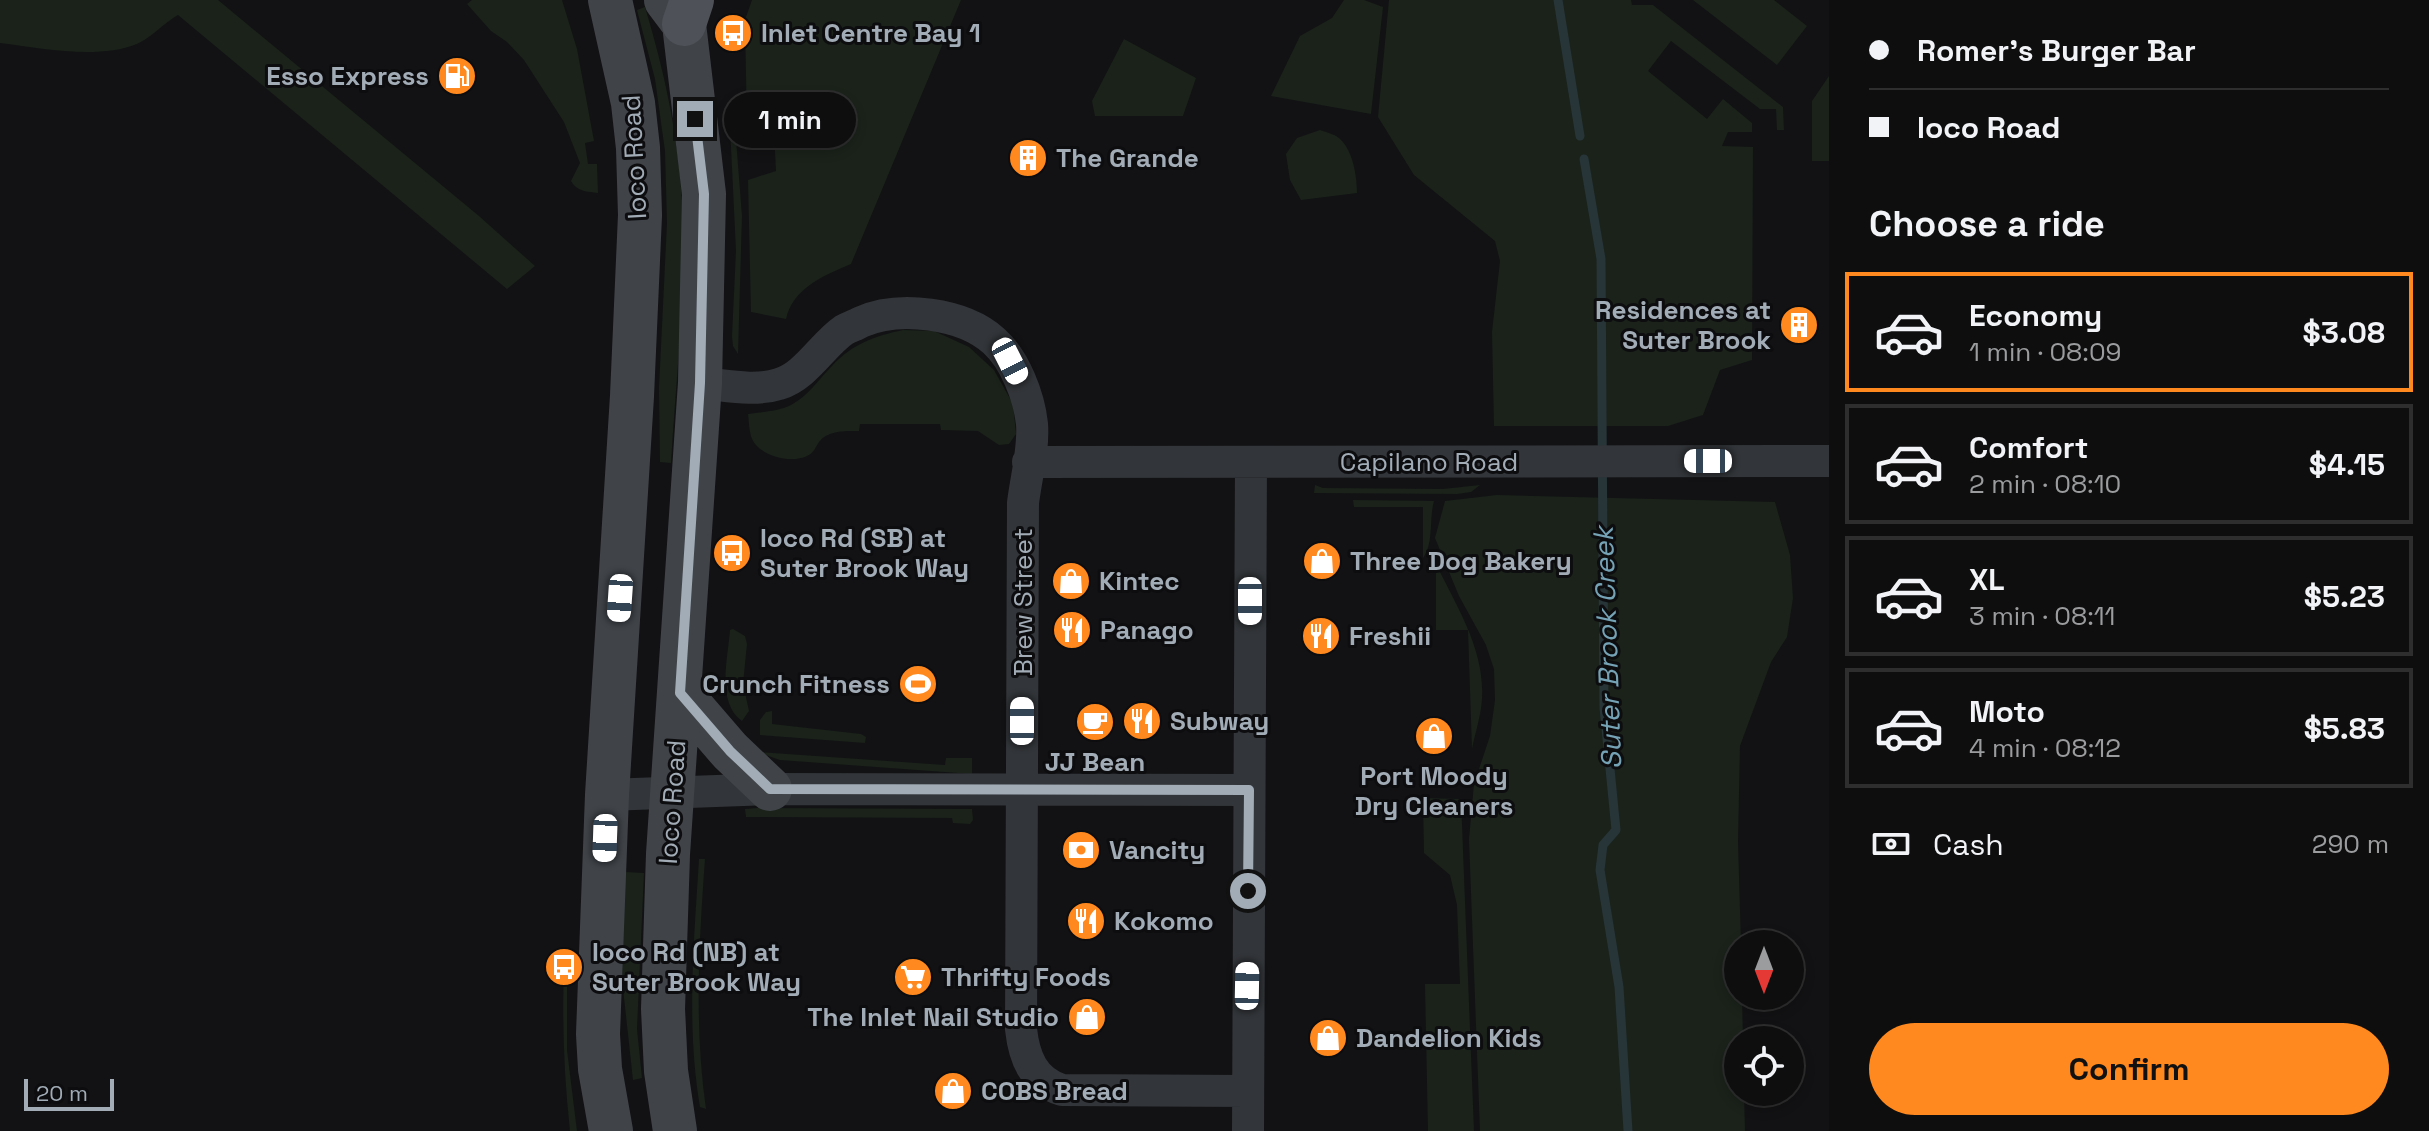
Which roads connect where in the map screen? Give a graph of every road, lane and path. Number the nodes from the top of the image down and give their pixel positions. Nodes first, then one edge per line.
1 (610, 0) edge
2 (681, 8) edge
3 (700, 383) junction
4 (1829, 461) edge
5 (1028, 462) junction
6 (1251, 462) junction
7 (680, 693) junction
8 (770, 789) junction
9 (1249, 790) junction
10 (1022, 791) junction
11 (672, 793) junction
12 (607, 795) junction
13 (1247, 1091) junction
14 (611, 1131) edge
15 (675, 1131) edge
16 (1248, 1131) edge

1 - 12 main road, Ioco Road
2 - 3 main road, Ioco Road
3 - 5 street, Brew Street
3 - 7 main road, Ioco Road
4 - 6 street, Capilano Road
5 - 6 street, Capilano Road
5 - 10 street, Brew Street
6 - 9 street
7 - 8 main road
7 - 11 main road, Ioco Road
8 - 10 street
8 - 11 street
9 - 10 street
9 - 13 street
10 - 13 street, Brew Street
11 - 12 street
11 - 15 main road, Ioco Road
12 - 14 main road, Ioco Road
13 - 16 street

